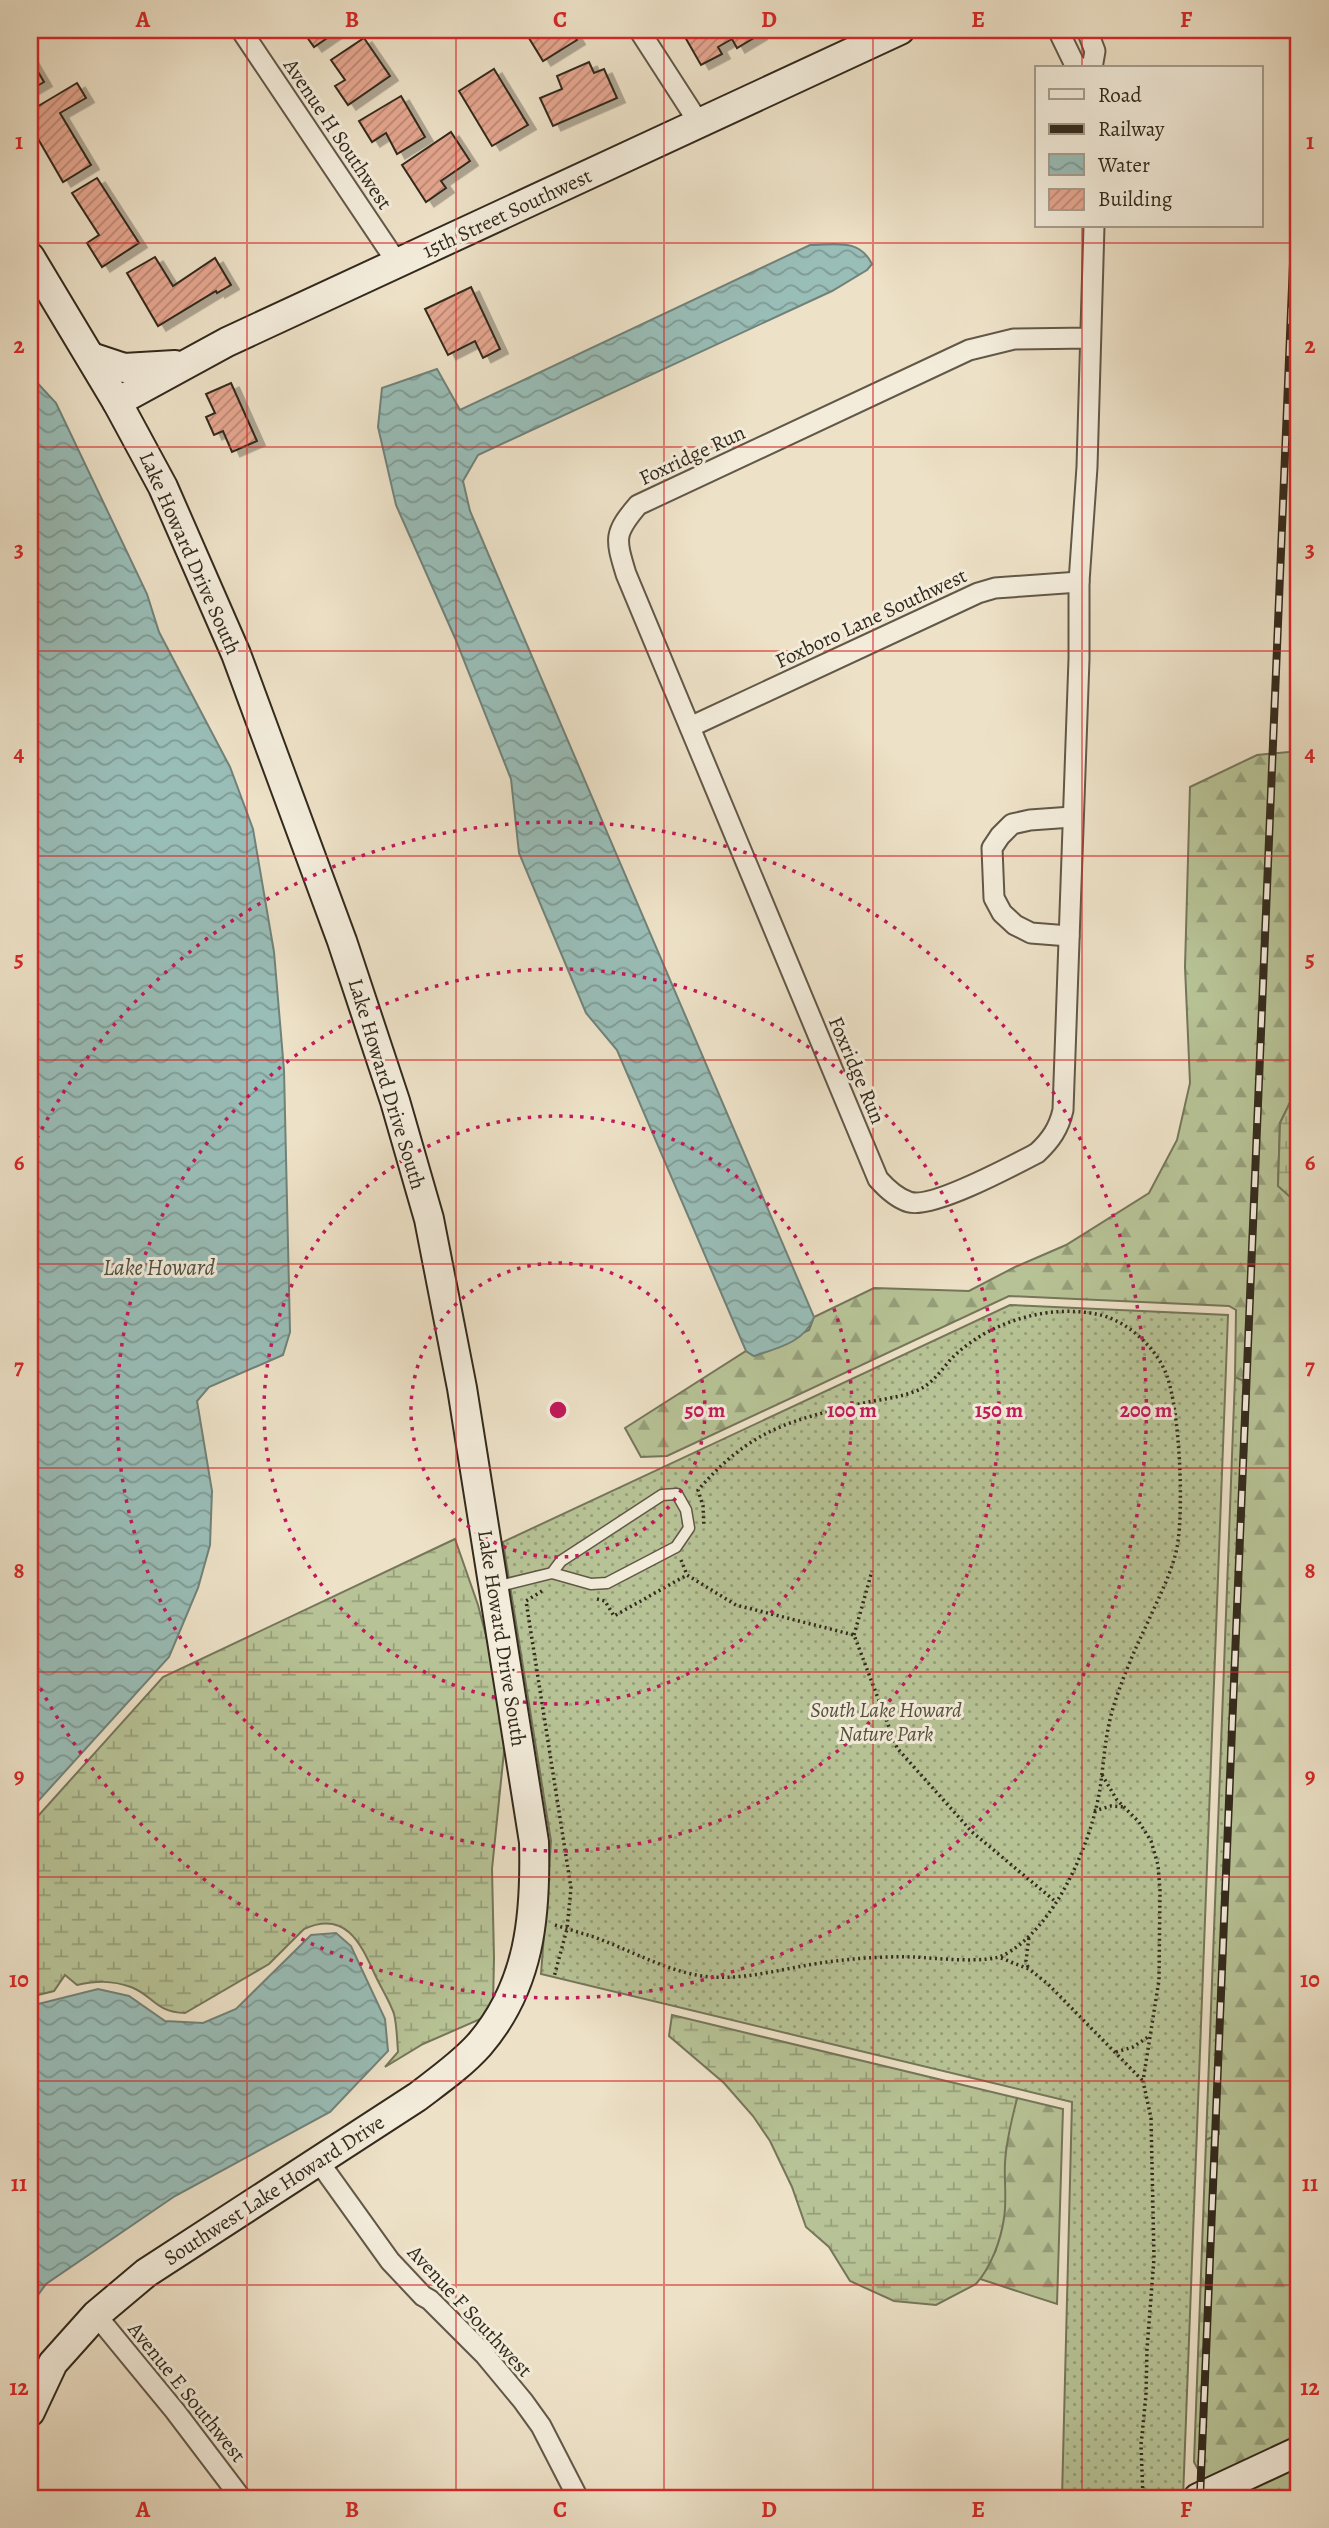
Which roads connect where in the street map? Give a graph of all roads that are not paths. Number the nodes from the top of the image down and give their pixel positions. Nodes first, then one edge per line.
1 (241, 30) edge
2 (639, 30) edge
3 (900, 30) edge
4 (1058, 30) edge
5 (1087, 30) edge
6 (1078, 66) edge
7 (1092, 66) edge
8 (699, 123) junction
9 (1094, 228) edge
10 (30, 257) edge
11 (398, 264) junction
12 (1090, 338) junction
13 (91, 357) junction
14 (185, 364) junction
15 (117, 402) junction
16 (1079, 582) junction
17 (690, 727) junction
18 (1072, 817) junction
19 (1069, 936) junction
20 (552, 1573) junction
21 (495, 1587) junction
22 (520, 1971) joint
23 (319, 2162) junction
24 (96, 2315) junction
25 (30, 2412) edge
26 (1299, 2451) edge
27 (241, 2498) edge
28 (578, 2498) edge
29 (1198, 2498) edge

1 - 11 street, Avenue H Southwest
2 - 8 street
3 - 8 street, 15th Street Southwest
4 - 6 street
5 - 7 street
8 - 11 street, 15th Street Southwest
9 - 12 street, Foxridge Run
10 - 13 street, Lake Howard Drive South
11 - 14 street, 15th Street Southwest
12 - 16 street, Foxridge Run
12 - 17 street, Foxridge Run
13 - 14 street
13 - 15 street, Lake Howard Drive South
14 - 15 street, 15th Street Southwest
15 - 21 street, Lake Howard Drive South
16 - 17 street, Foxboro Lane Southwest
16 - 18 street, Foxridge Run
17 - 19 street, Foxridge Run
18 - 19 street, Foxridge Run
18 - 19 street
20 - 20 lane
20 - 21 lane
21 - 22 street, Lake Howard Drive South
22 - 23 street, Southwest Lake Howard Drive
23 - 24 street, Southwest Lake Howard Drive
23 - 28 street, Avenue F Southwest
24 - 25 street, Southwest Lake Howard Drive
24 - 27 street, Avenue E Southwest
26 - 29 street

